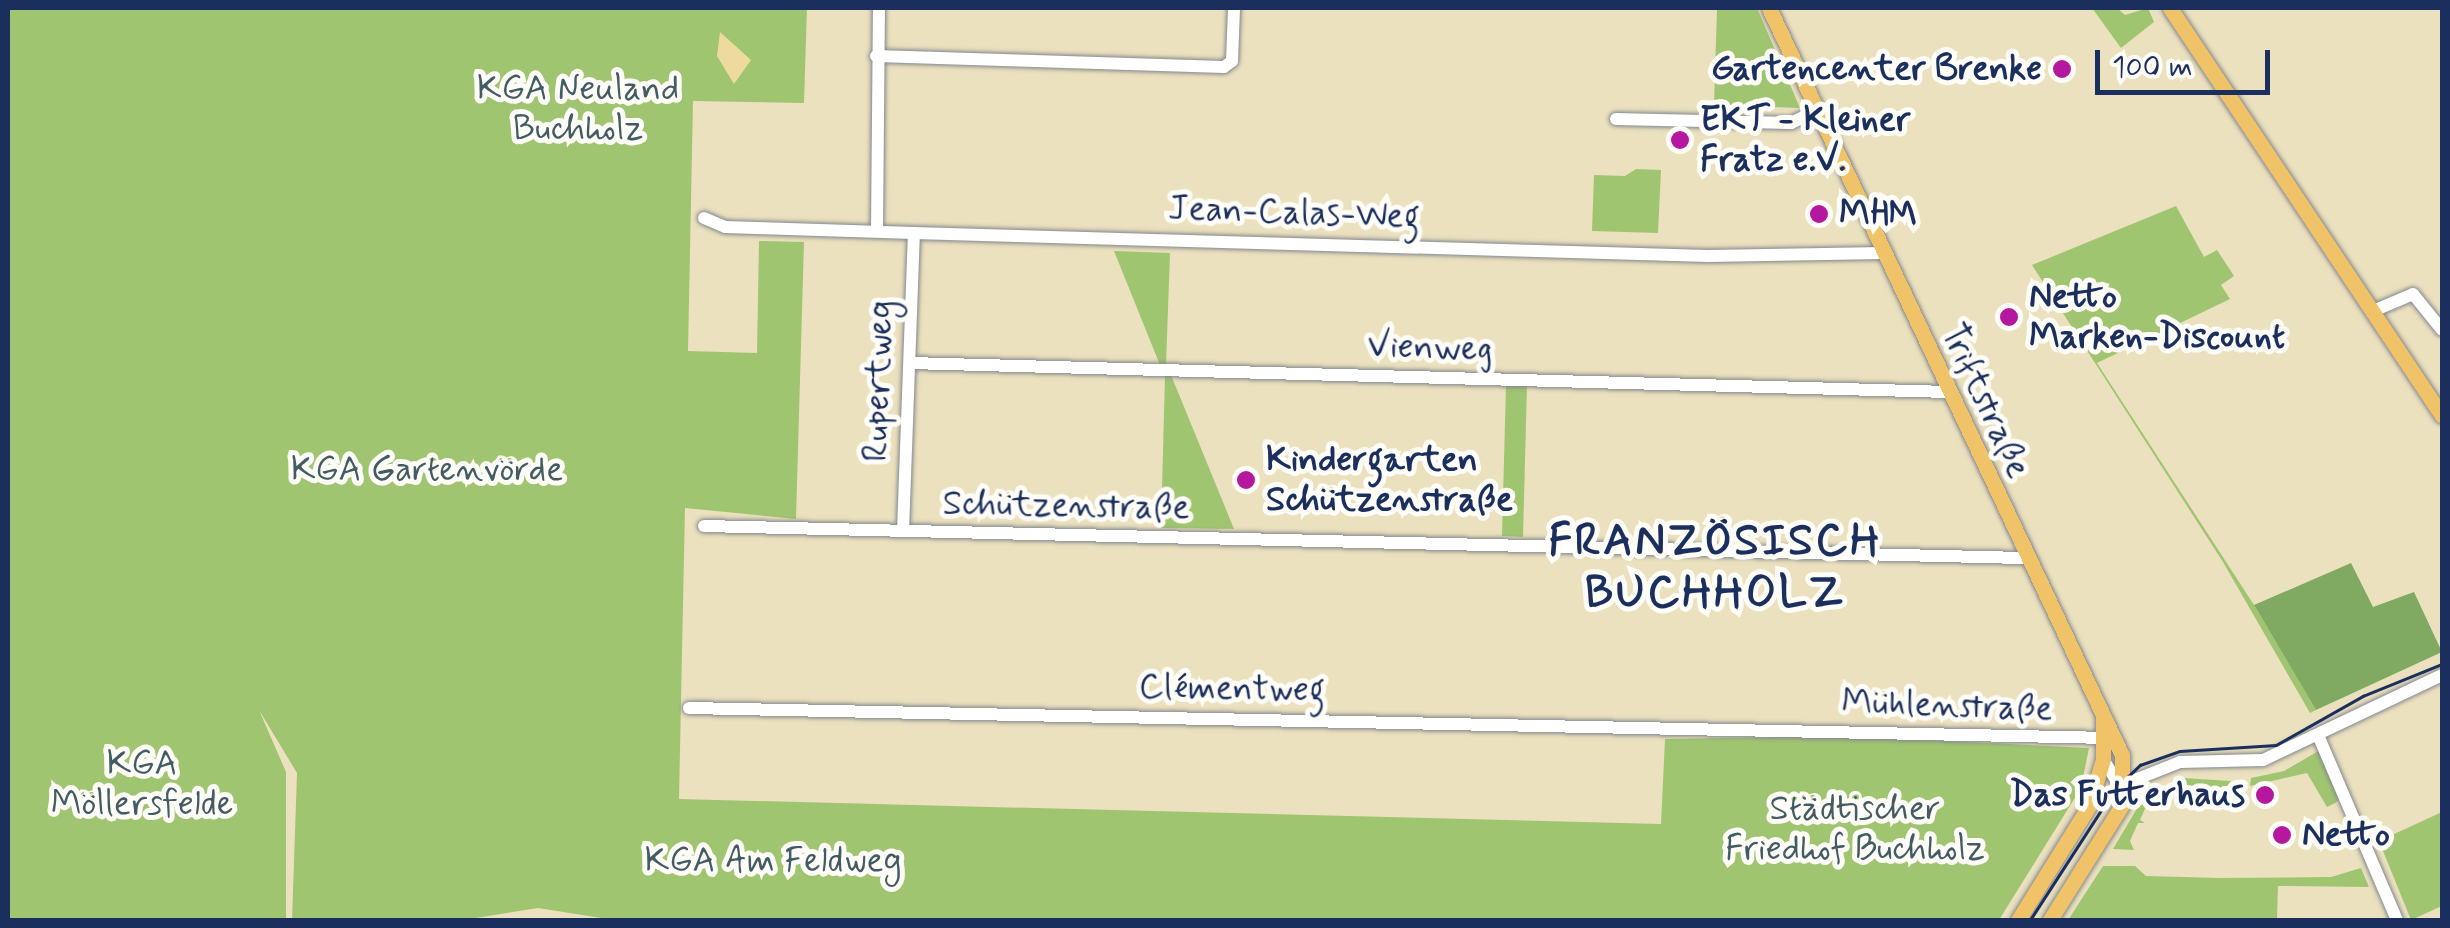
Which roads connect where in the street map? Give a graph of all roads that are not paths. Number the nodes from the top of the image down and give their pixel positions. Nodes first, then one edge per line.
1 (878, 8) edge
2 (1234, 8) edge
3 (1770, 8) edge
4 (2170, 8) edge
5 (876, 56) junction
6 (1818, 110) junction
7 (1616, 120) dead end
8 (704, 218) dead end
9 (877, 231) junction
10 (914, 233) junction
11 (1883, 253) junction
12 (2373, 311) junction
13 (2442, 330) edge
14 (910, 363) junction
15 (1948, 392) junction
16 (2442, 416) edge
17 (704, 526) dead end
18 (903, 531) junction
19 (2026, 558) junction
20 (2442, 675) edge
21 (688, 708) dead end
22 (1774, 729) joint
23 (2318, 735) junction
24 (2110, 738) junction
25 (2103, 758) junction
26 (2127, 783) junction
27 (2018, 920) edge
28 (2050, 920) edge
29 (2397, 920) edge

1 - 5 street
2 - 5 street
3 - 6 main road, Triftstraße
4 - 12 main road
5 - 9 street
6 - 7 street
6 - 11 main road, Triftstraße
8 - 9 street, Jean-Calas-Weg
9 - 10 street, Jean-Calas-Weg
10 - 11 street, Jean-Calas-Weg
10 - 14 street, Rupertweg
11 - 15 main road, Triftstraße
12 - 13 street
12 - 16 main road
14 - 15 street, Vienweg
14 - 18 street, Rupertweg
15 - 19 main road, Triftstraße
17 - 18 street, Schützenstraße
18 - 19 street, Schützenstraße
19 - 24 main road, Triftstraße
20 - 23 street
21 - 22 street, Clémentweg
22 - 24 street, Mühlenstraße
23 - 26 street
23 - 29 street
24 - 25 main road, Triftstraße
24 - 26 main road, Triftstraße
25 - 26 street
25 - 27 main road, Triftstraße
26 - 28 main road

